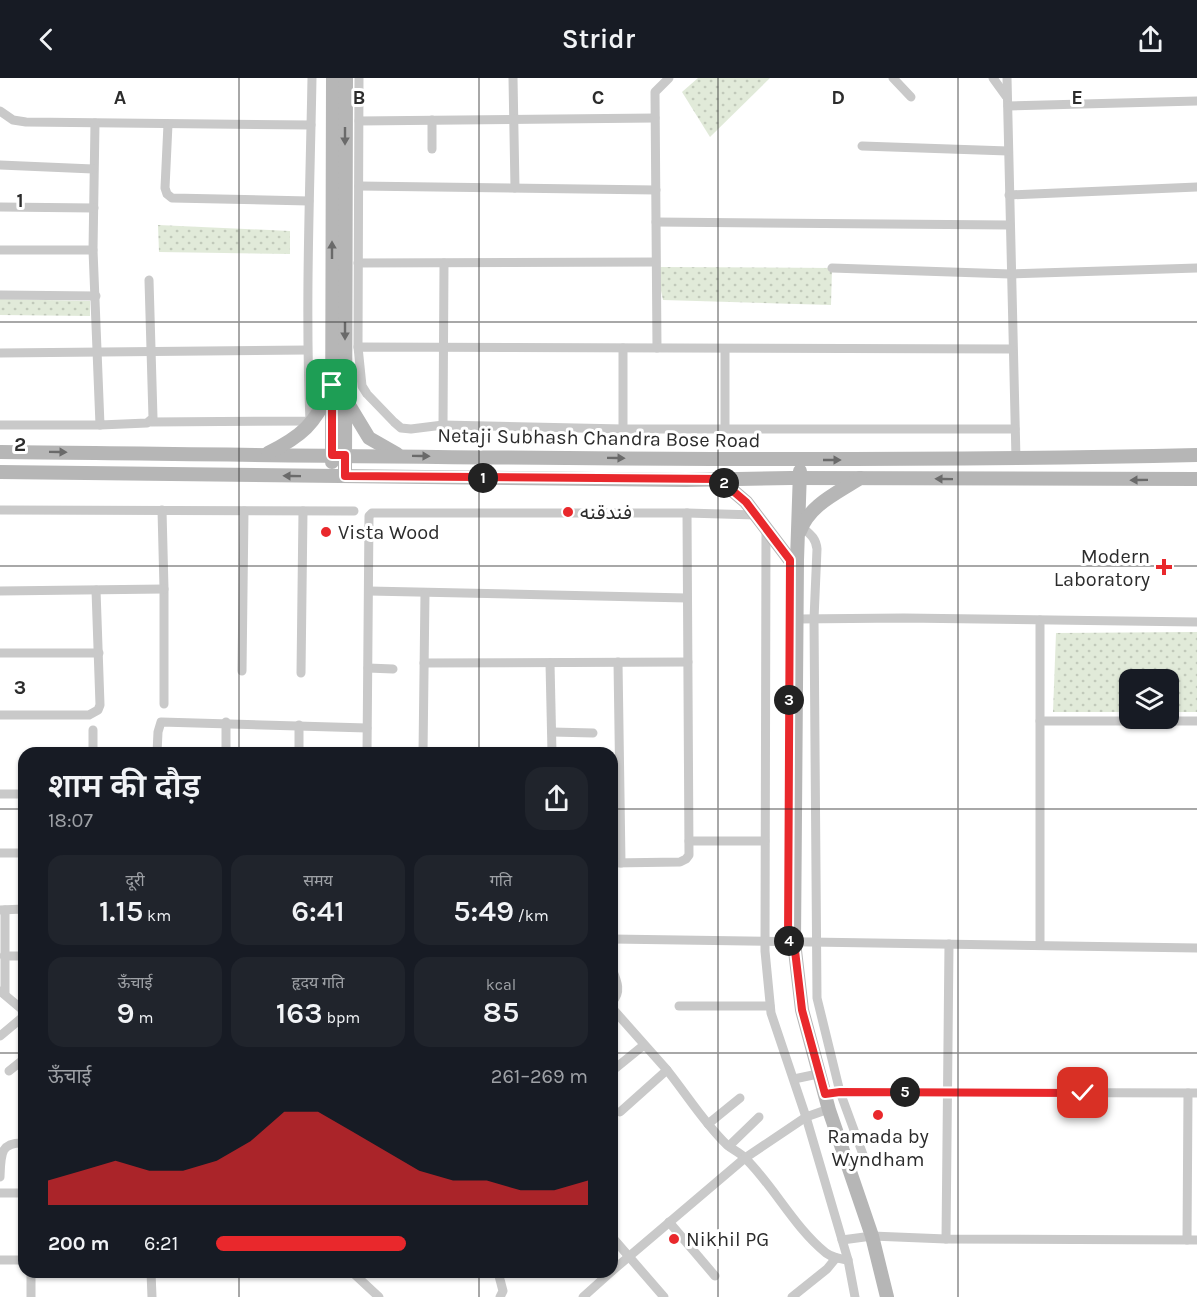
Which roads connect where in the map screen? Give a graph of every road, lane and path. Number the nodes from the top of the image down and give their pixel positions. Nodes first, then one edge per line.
1 (312, 78) edge
2 (333, 78) edge
3 (346, 78) edge
4 (359, 78) edge
5 (513, 78) edge
6 (669, 78) edge
7 (894, 78) edge
8 (993, 78) edge
9 (1007, 78) edge
10 (911, 97) dead end
11 (1007, 101) junction
12 (1197, 101) edge
13 (2, 116) edge
14 (655, 118) junction
15 (514, 119) junction
16 (432, 120) junction
17 (359, 121) junction
18 (95, 123) junction
19 (168, 124) junction
20 (311, 125) junction
21 (862, 146) dead end
22 (432, 149) dead end
23 (1008, 151) junction
24 (0, 165) edge
25 (93, 169) junction
26 (359, 186) junction
27 (1197, 187) edge
28 (515, 188) junction
29 (656, 190) junction
30 (1009, 195) junction
31 (309, 201) junction
32 (0, 207) edge
33 (94, 207) junction
34 (656, 222) junction
35 (1009, 225) junction
36 (0, 250) edge
37 (93, 250) junction
38 (656, 262) junction
39 (358, 263) junction
40 (444, 263) junction
41 (832, 268) dead end
42 (1197, 268) edge
43 (1010, 274) junction
44 (149, 280) dead end
45 (0, 295) edge
46 (96, 296) junction
47 (358, 347) junction
48 (442, 348) junction
49 (623, 348) junction
50 (657, 348) junction
51 (725, 349) junction
52 (1012, 349) junction
53 (307, 350) junction
54 (151, 352) junction
55 (0, 353) edge
56 (99, 354) junction
57 (332, 385) junction
58 (345, 399) junction
59 (151, 422) junction
60 (0, 425) edge
61 (100, 425) junction
62 (443, 425) junction
63 (623, 429) junction
64 (725, 429) junction
65 (1015, 429) junction
66 (0, 452) edge
67 (266, 454) junction
68 (338, 455) junction
69 (1197, 455) edge
70 (399, 456) junction
71 (1016, 459) junction
72 (796, 460) junction
73 (889, 460) junction
74 (0, 472) edge
75 (338, 476) junction
76 (795, 478) junction
77 (860, 478) junction
78 (887, 478) junction
79 (719, 479) junction
80 (1197, 479) edge
81 (0, 510) edge
82 (162, 510) junction
83 (244, 511) junction
84 (303, 511) junction
85 (354, 511) dead end
86 (687, 513) junction
87 (756, 515) junction
88 (766, 529) junction
89 (800, 533) junction
90 (790, 560) junction
91 (164, 589) junction
92 (96, 590) junction
93 (0, 591) edge
94 (369, 591) junction
95 (425, 593) junction
96 (687, 598) junction
97 (796, 619) junction
98 (814, 619) junction
99 (1040, 620) junction
100 (1197, 622) edge
101 (0, 653) edge
102 (99, 653) junction
103 (618, 662) junction
104 (688, 662) junction
105 (424, 663) junction
106 (550, 663) junction
107 (368, 668) junction
108 (393, 669) dead end
109 (242, 671) dead end
110 (301, 673) dead end
111 (164, 704) dead end
112 (0, 715) edge
113 (1040, 721) junction
114 (226, 722) junction
115 (1197, 722) edge
116 (299, 725) junction
117 (367, 728) junction
118 (93, 730) dead end
119 (552, 732) junction
120 (593, 734) dead end
121 (93, 747) edge
122 (157, 747) edge
123 (226, 747) edge
124 (298, 747) edge
125 (367, 747) edge
126 (423, 747) edge
127 (552, 747) edge
128 (617, 747) edge
129 (0, 794) edge
130 (18, 794) edge
131 (689, 841) junction
132 (765, 841) junction
133 (0, 853) edge
134 (18, 854) edge
135 (618, 863) edge
136 (18, 909) edge
137 (2, 910) edge
138 (618, 939) edge
139 (765, 941) junction
140 (791, 941) junction
141 (816, 942) junction
142 (949, 944) junction
143 (1040, 945) junction
144 (1197, 948) edge
145 (4, 956) junction
146 (18, 956) edge
147 (2, 992) edge
148 (18, 1006) edge
149 (679, 1006) dead end
150 (770, 1006) junction
151 (618, 1015) edge
152 (18, 1021) edge
153 (0, 1036) edge
154 (644, 1045) junction
155 (18, 1064) edge
156 (618, 1066) edge
157 (667, 1070) junction
158 (9, 1071) dead end
159 (813, 1075) junction
160 (794, 1079) junction
161 (840, 1092) junction
162 (949, 1092) junction
163 (1193, 1093) edge
164 (825, 1094) junction
165 (740, 1098) dead end
166 (620, 1112) dead end
167 (822, 1112) junction
168 (759, 1117) dead end
169 (806, 1117) junction
170 (708, 1124) junction
171 (18, 1143) edge
172 (729, 1146) junction
173 (745, 1158) junction
174 (847, 1161) junction
175 (0, 1177) edge
176 (0, 1193) edge
177 (18, 1193) edge
178 (669, 1222) junction
179 (869, 1236) junction
180 (946, 1239) junction
181 (842, 1240) junction
182 (1192, 1240) edge
183 (618, 1244) edge
184 (629, 1257) junction
185 (836, 1258) junction
186 (0, 1260) edge
187 (18, 1260) edge
188 (848, 1260) junction
189 (618, 1267) edge
190 (715, 1276) dead end
191 (31, 1278) edge
192 (151, 1278) edge
193 (358, 1278) edge
194 (500, 1278) edge
195 (605, 1278) edge
196 (31, 1297) edge
197 (152, 1297) edge
198 (379, 1297) edge
199 (500, 1297) edge
200 (583, 1297) edge
201 (664, 1297) edge
202 (792, 1297) edge
203 (855, 1297) edge
204 (880, 1297) edge
205 (887, 1297) edge

1 - 20 street
57 -> 2 main road
3 -> 58 main road
4 - 17 street
5 - 15 street
6 - 14 street
7 - 10 street
8 - 11 street
9 - 11 street
11 - 12 street
11 - 23 street
13 - 18 street
14 - 15 street
14 - 29 street
15 - 16 street
15 - 28 street
16 - 17 street
16 - 22 street
17 - 26 street
18 - 19 street
18 - 25 street
19 - 20 street
19 - 31 street
20 - 31 street
21 - 23 street
23 - 30 street
24 - 25 street
25 - 33 street
26 - 28 street
26 - 39 street
27 - 30 street
28 - 29 street
29 - 34 street
30 - 35 street
31 - 53 street
32 - 33 street
33 - 37 street
34 - 35 street
34 - 38 street
35 - 43 street
36 - 37 street
37 - 46 street
38 - 40 street
38 - 50 street
39 - 40 street
39 - 47 street
40 - 48 street
41 - 43 street
42 - 43 street
43 - 52 street
44 - 54 street
45 - 46 street
46 - 56 street
47 - 48 street
47 - 62 street
48 - 49 street
48 - 62 street
49 - 50 street
49 - 63 street
50 - 51 street
51 - 52 street
51 - 64 street
52 - 65 street
53 - 54 street
53 - 59 street
54 - 56 street
54 - 59 street
55 - 56 street
56 - 61 street
57 - 67 main road
57 - 68 main road
58 - 68 main road
58 - 70 main road
59 - 61 street
60 - 61 street
62 - 63 street
63 - 64 street
64 - 65 street
65 - 71 street
66 -> 67 main road, Netaji Subhash Chandra Bose Road
67 - 68 main road, Netaji Subhash Chandra Bose Road
68 - 70 main road, Netaji Subhash Chandra Bose Road
68 - 75 main road
69 - 71 main road, Netaji Subhash Chandra Bose Road
70 -> 72 main road, Netaji Subhash Chandra Bose Road
71 - 73 main road, Netaji Subhash Chandra Bose Road
72 -> 73 main road, Netaji Subhash Chandra Bose Road
72 - 76 main road
73 - 78 main road
75 -> 74 main road, Netaji Subhash Chandra Bose Road
75 - 79 main road, Netaji Subhash Chandra Bose Road
76 - 77 main road, Netaji Subhash Chandra Bose Road
76 - 79 main road, Netaji Subhash Chandra Bose Road
76 - 89 main road
76 - 90 main road
77 - 78 main road, Netaji Subhash Chandra Bose Road
77 - 89 main road
80 -> 78 main road, Netaji Subhash Chandra Bose Road
79 - 87 main road
81 - 82 street
82 - 83 street
82 - 91 street
83 - 84 street
83 - 109 street
84 - 85 street
84 - 110 street
86 - 87 street
86 - 94 street
86 - 96 street
87 - 88 main road
88 - 90 main road
88 - 132 street
89 - 97 main road
89 - 98 street
90 - 140 main road
91 - 92 street
91 - 111 street
92 - 93 street
92 - 102 street
94 - 95 street
94 - 107 street
95 - 96 street
95 - 105 street
96 - 104 street
97 - 98 street
97 - 140 main road
98 - 99 street
98 - 141 street
99 - 100 street
99 - 113 street
101 - 102 street
102 - 112 street
103 - 104 street
103 - 106 street
103 - 128 street
104 - 131 street
105 - 106 street
105 - 126 street
106 - 119 street
107 - 108 street
107 - 117 street
113 - 115 street
113 - 143 street
114 - 116 street
114 - 122 street
114 - 123 street
116 - 117 street
116 - 124 street
117 - 125 street
118 - 121 street
119 - 120 street
119 - 127 street
129 - 130 street
131 - 132 street
131 - 135 street
132 - 139 street
133 - 134 street
136 - 137 street
137 - 145 street
138 - 139 street
139 - 140 street
139 - 150 street
140 - 141 street
140 - 159 main road
140 - 164 main road
141 - 142 street
141 - 161 street
142 - 143 street
142 - 162 street
143 - 144 street
145 - 146 street
145 - 147 street
147 - 148 street
149 - 150 street
150 - 160 street
151 - 154 street
152 - 153 street
154 - 156 street
154 - 157 street
155 - 158 street
157 - 166 street
157 - 170 street
159 - 160 street
159 - 167 main road
160 - 169 street
161 - 162 street
161 - 164 street
161 - 174 street
162 - 163 street
162 - 180 street
163 - 182 street
164 - 174 main road
165 - 170 street
167 - 169 street
167 - 179 main road
168 - 172 street
169 - 173 street
169 - 181 street
170 - 172 street
171 - 175 street
172 - 173 street
173 - 178 street
173 - 185 street
174 - 179 main road
176 - 177 street
178 - 184 street
178 - 190 street
179 - 180 street
179 - 181 street
179 - 204 main road
179 - 205 main road
180 - 182 street
181 - 188 street
183 - 184 street
184 - 189 street
184 - 201 street
185 - 188 street
185 - 202 street
186 - 187 street
188 - 203 street
191 - 196 street
192 - 197 street
193 - 198 street
194 - 199 street
195 - 200 street

